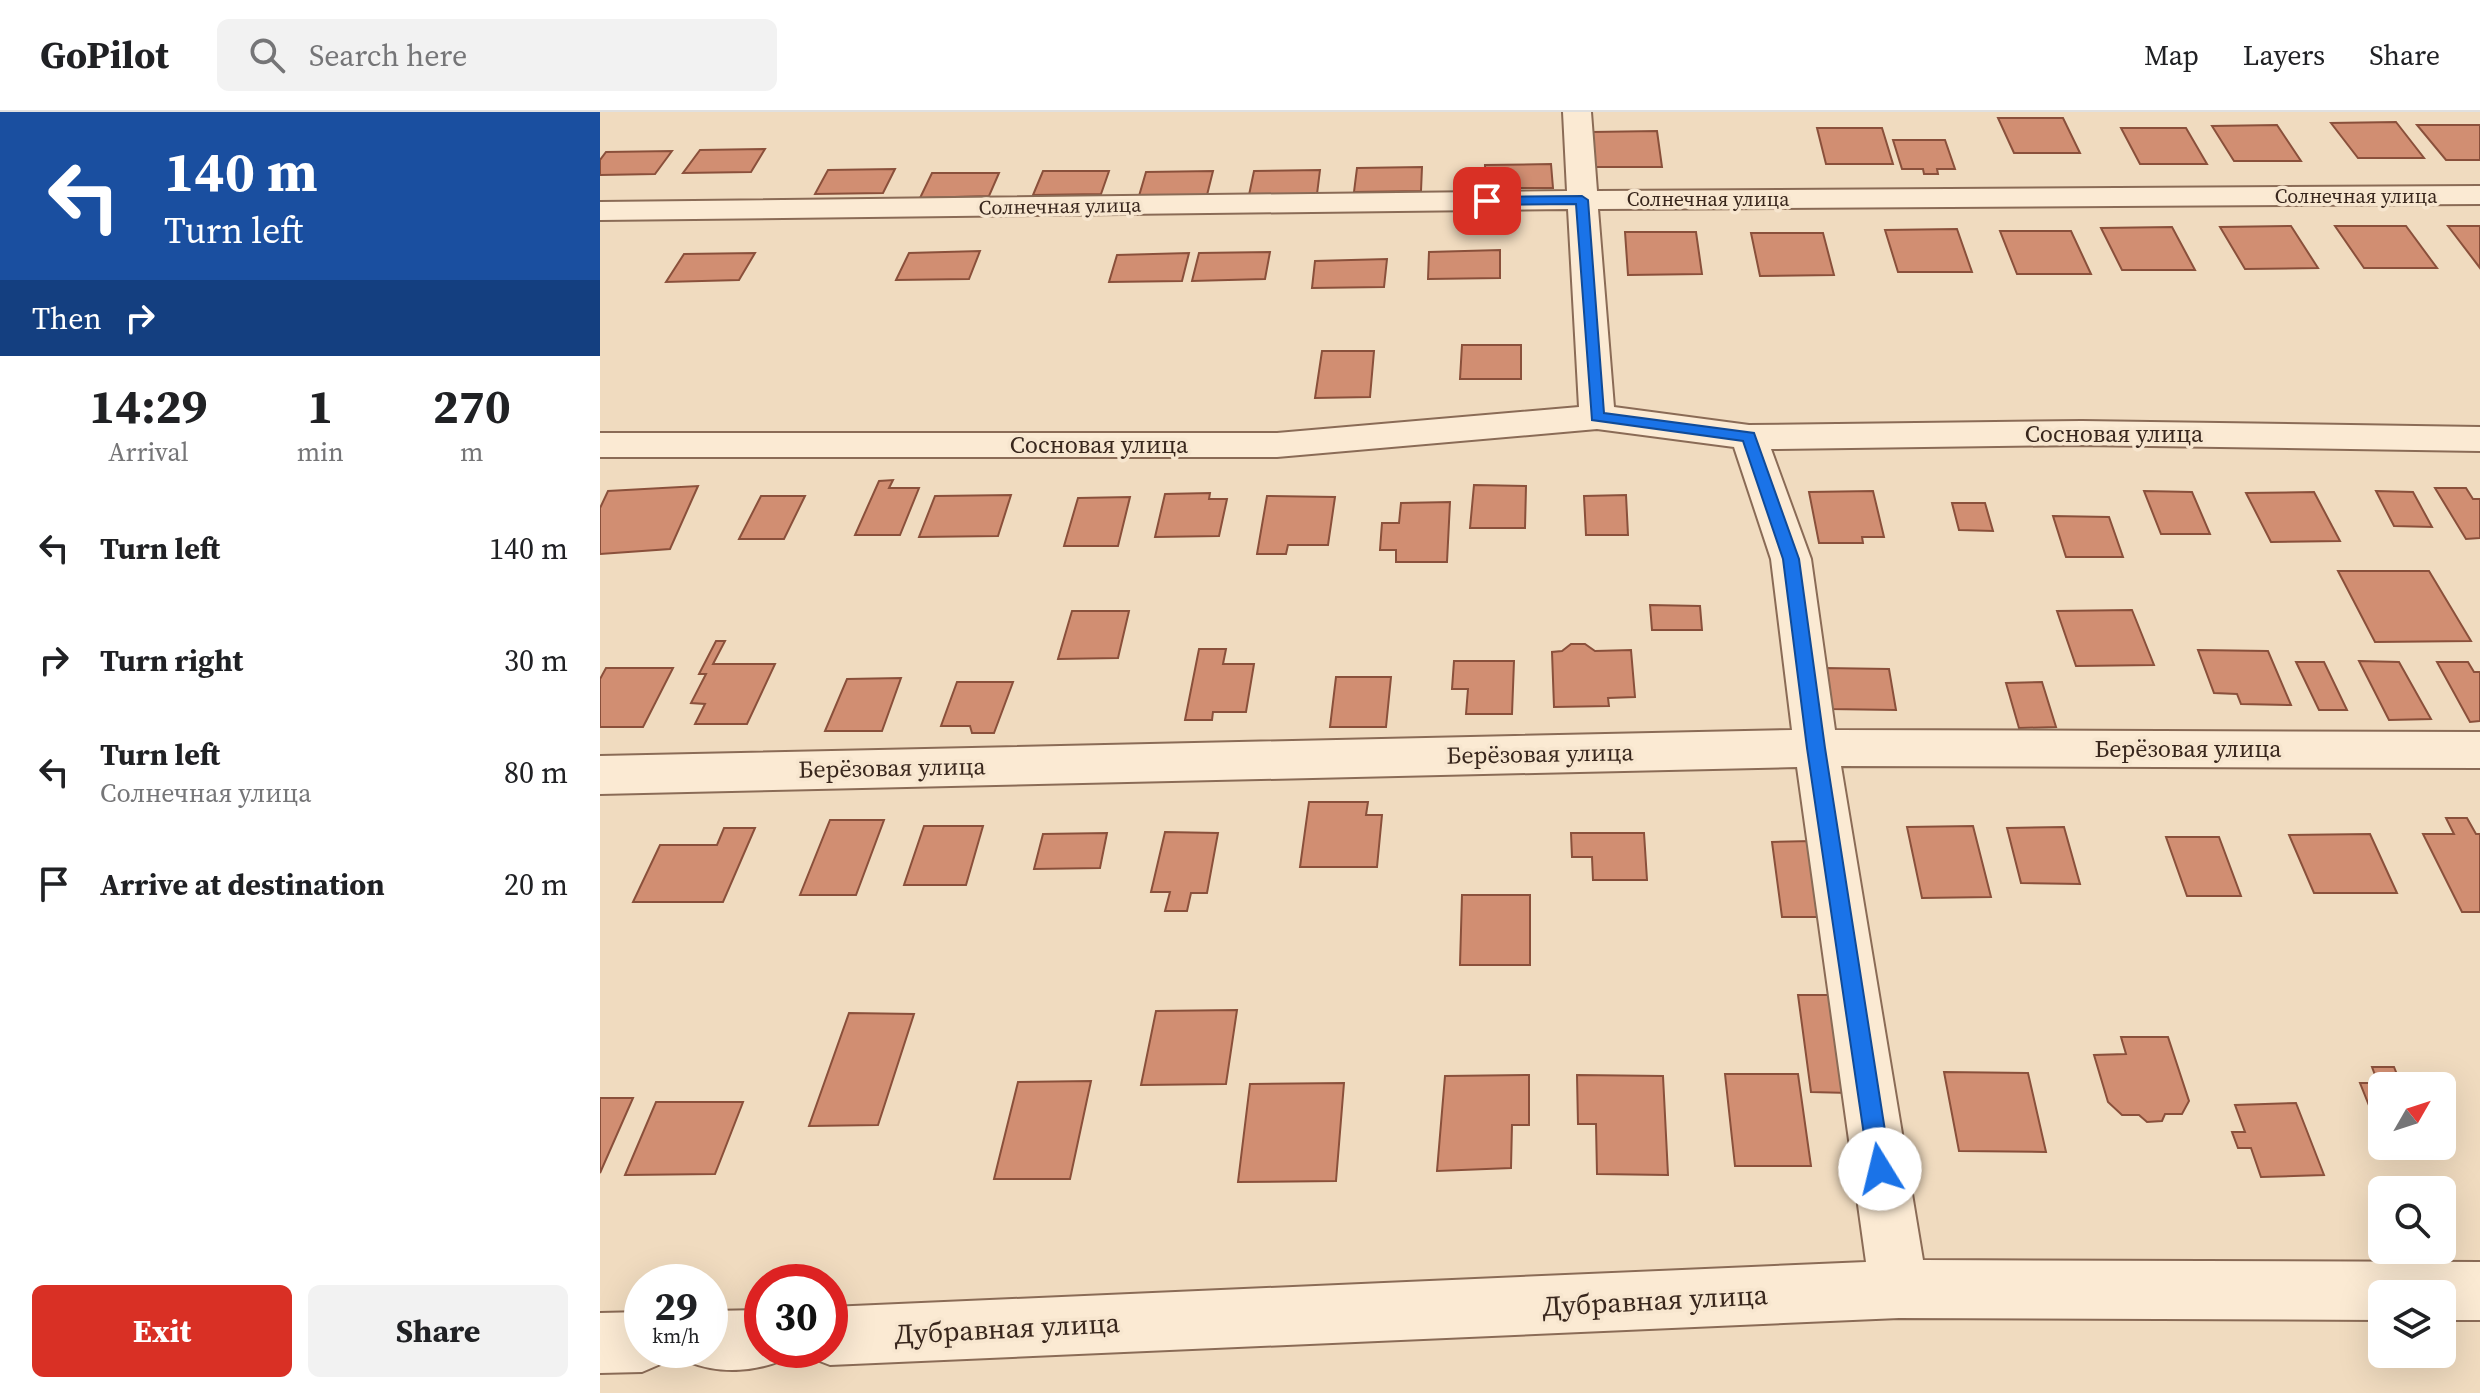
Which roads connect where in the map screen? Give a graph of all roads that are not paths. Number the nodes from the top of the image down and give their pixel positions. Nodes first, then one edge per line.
1 (1577, 112) edge
2 (2480, 195) edge
3 (1582, 200) junction
4 (600, 211) edge
5 (1597, 417) junction
6 (1749, 437) junction
7 (2480, 439) edge
8 (602, 448) edge
9 (1816, 748) junction
10 (2480, 750) edge
11 (600, 775) edge
12 (1899, 1289) junction
13 (2480, 1291) edge
14 (848, 1335) edge
15 (624, 1342) edge
16 (600, 1343) edge

1 - 3 street
2 - 3 street, Солнечная улица
3 - 4 street, Солнечная улица
3 - 5 street
5 - 6 street, Сосновая улица
5 - 8 street, Сосновая улица
6 - 7 street, Сосновая улица
6 - 9 street
9 - 10 street, Берёзовая улица
9 - 11 street, Берёзовая улица
9 - 12 street
12 - 13 street, Дубравная улица
12 - 14 street, Дубравная улица
15 - 16 street

